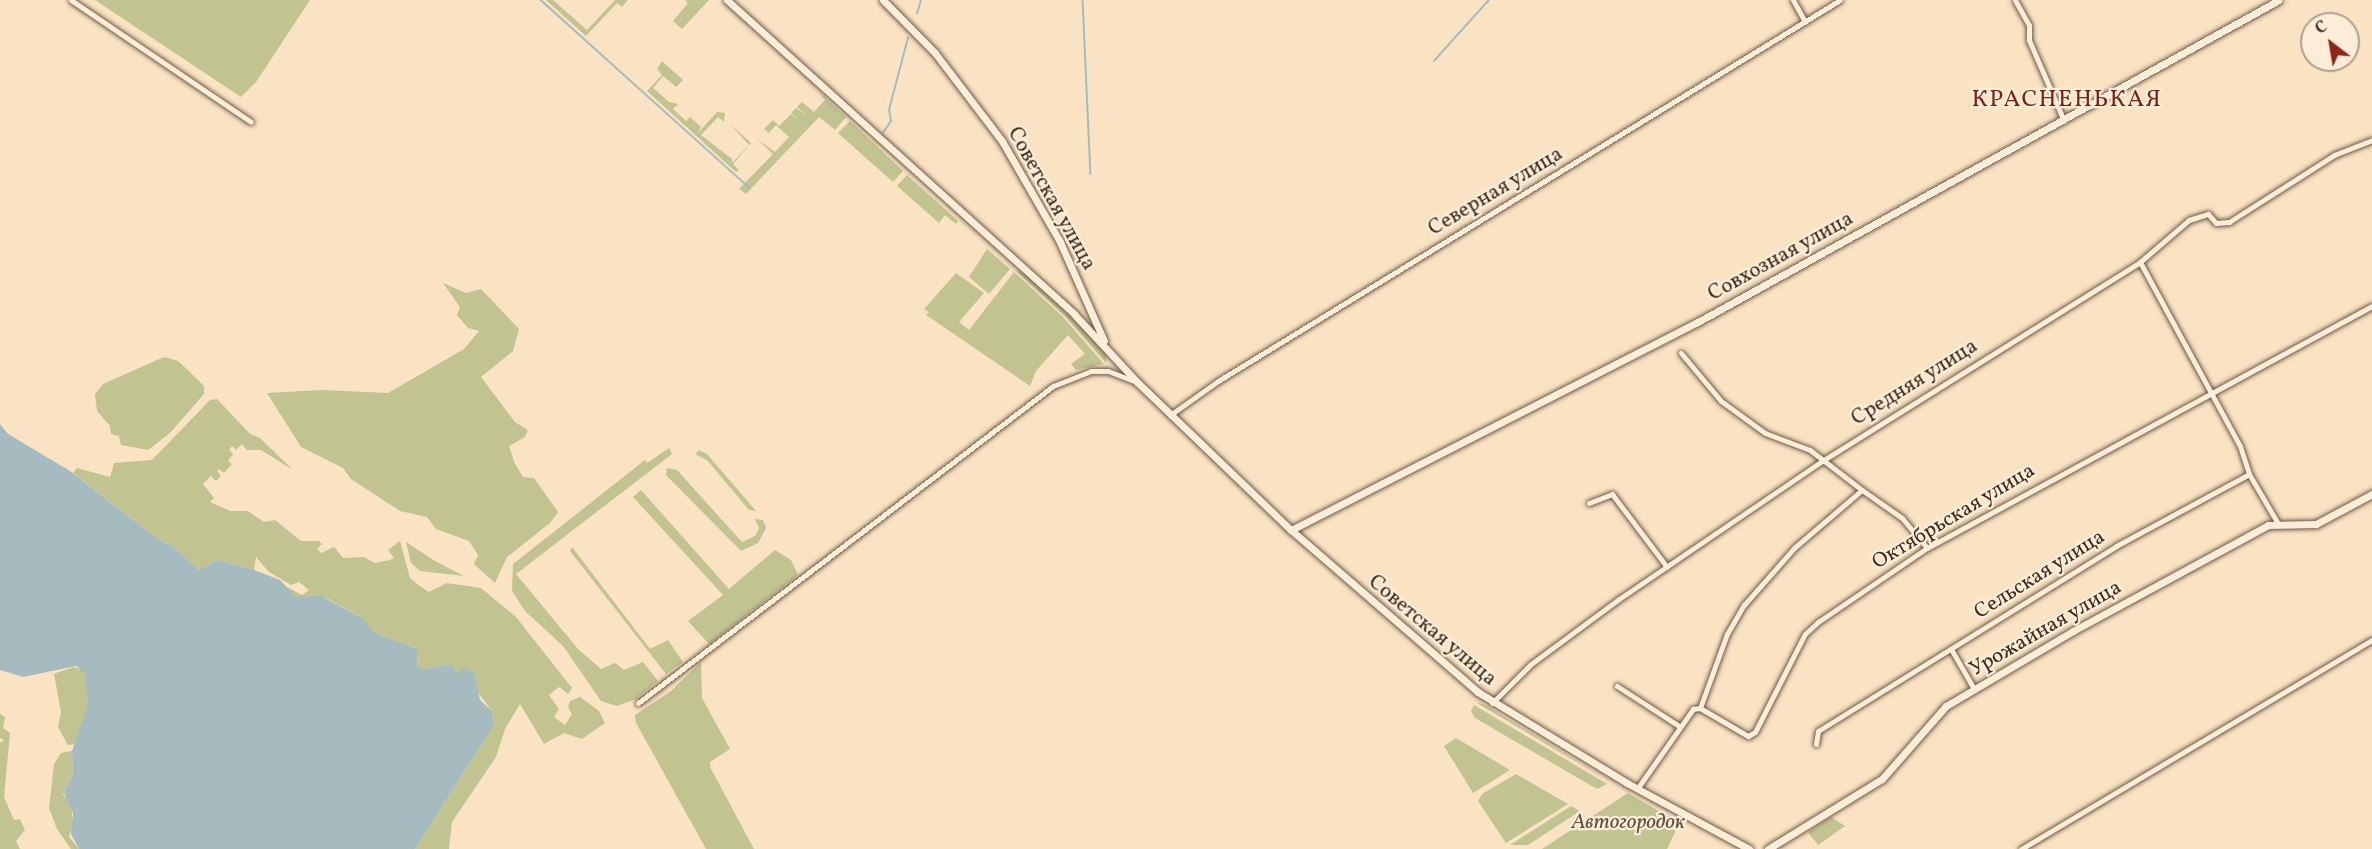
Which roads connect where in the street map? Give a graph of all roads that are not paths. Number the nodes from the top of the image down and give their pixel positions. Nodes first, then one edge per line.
1 (71, 0) edge
2 (728, 0) edge
3 (883, 0) edge
4 (1793, 0) edge
5 (1840, 0) edge
6 (2015, 0) edge
7 (2279, 0) edge
8 (1805, 22) junction
9 (2064, 121) junction
10 (251, 122) dead end
11 (2372, 140) edge
12 (2140, 262) junction
13 (2372, 306) edge
14 (1104, 343) junction
15 (1681, 353) dead end
16 (1137, 382) junction
17 (2211, 395) junction
18 (1170, 416) junction
19 (1822, 461) junction
20 (2249, 474) junction
21 (1862, 490) junction
22 (2372, 494) edge
23 (1588, 503) dead end
24 (2277, 522) junction
25 (1291, 530) junction
26 (1927, 548) junction
27 (1667, 567) junction
28 (2372, 640) edge
29 (1951, 649) junction
30 (1617, 686) dead end
31 (1974, 689) junction
32 (638, 703) dead end
33 (1492, 703) junction
34 (1700, 708) junction
35 (1679, 726) junction
36 (1816, 744) dead end
37 (1637, 789) junction
38 (1749, 849) edge
39 (1768, 849) edge
40 (2021, 849) edge

1 - 10 street
2 - 14 street
3 - 14 street, Советская улица
4 - 8 street
5 - 8 street, Северная улица
6 - 9 street
7 - 9 street, Совхозная улица
8 - 18 street, Северная улица
9 - 25 street, Совхозная улица
11 - 12 street, Средняя улица
12 - 17 street
12 - 19 street, Средняя улица
13 - 17 street, Октябрьская улица
14 - 16 street, Советская улица
15 - 19 street
16 - 18 street, Советская улица
16 - 32 street
17 - 20 street
17 - 26 street, Октябрьская улица
18 - 25 street, Советская улица
19 - 21 street
19 - 27 street, Средняя улица
20 - 24 street
20 - 29 street, Сельская улица
21 - 26 street
21 - 34 street
22 - 24 street
23 - 27 street
24 - 31 street, Урожайная улица
25 - 33 street, Советская улица
26 - 34 street, Октябрьская улица
27 - 33 street, Средняя улица
28 - 40 street
29 - 31 street
29 - 36 street, Сельская улица
30 - 35 street
31 - 39 street, Урожайная улица
33 - 37 street, Советская улица
34 - 35 street
35 - 37 street
37 - 38 street, Советская улица

